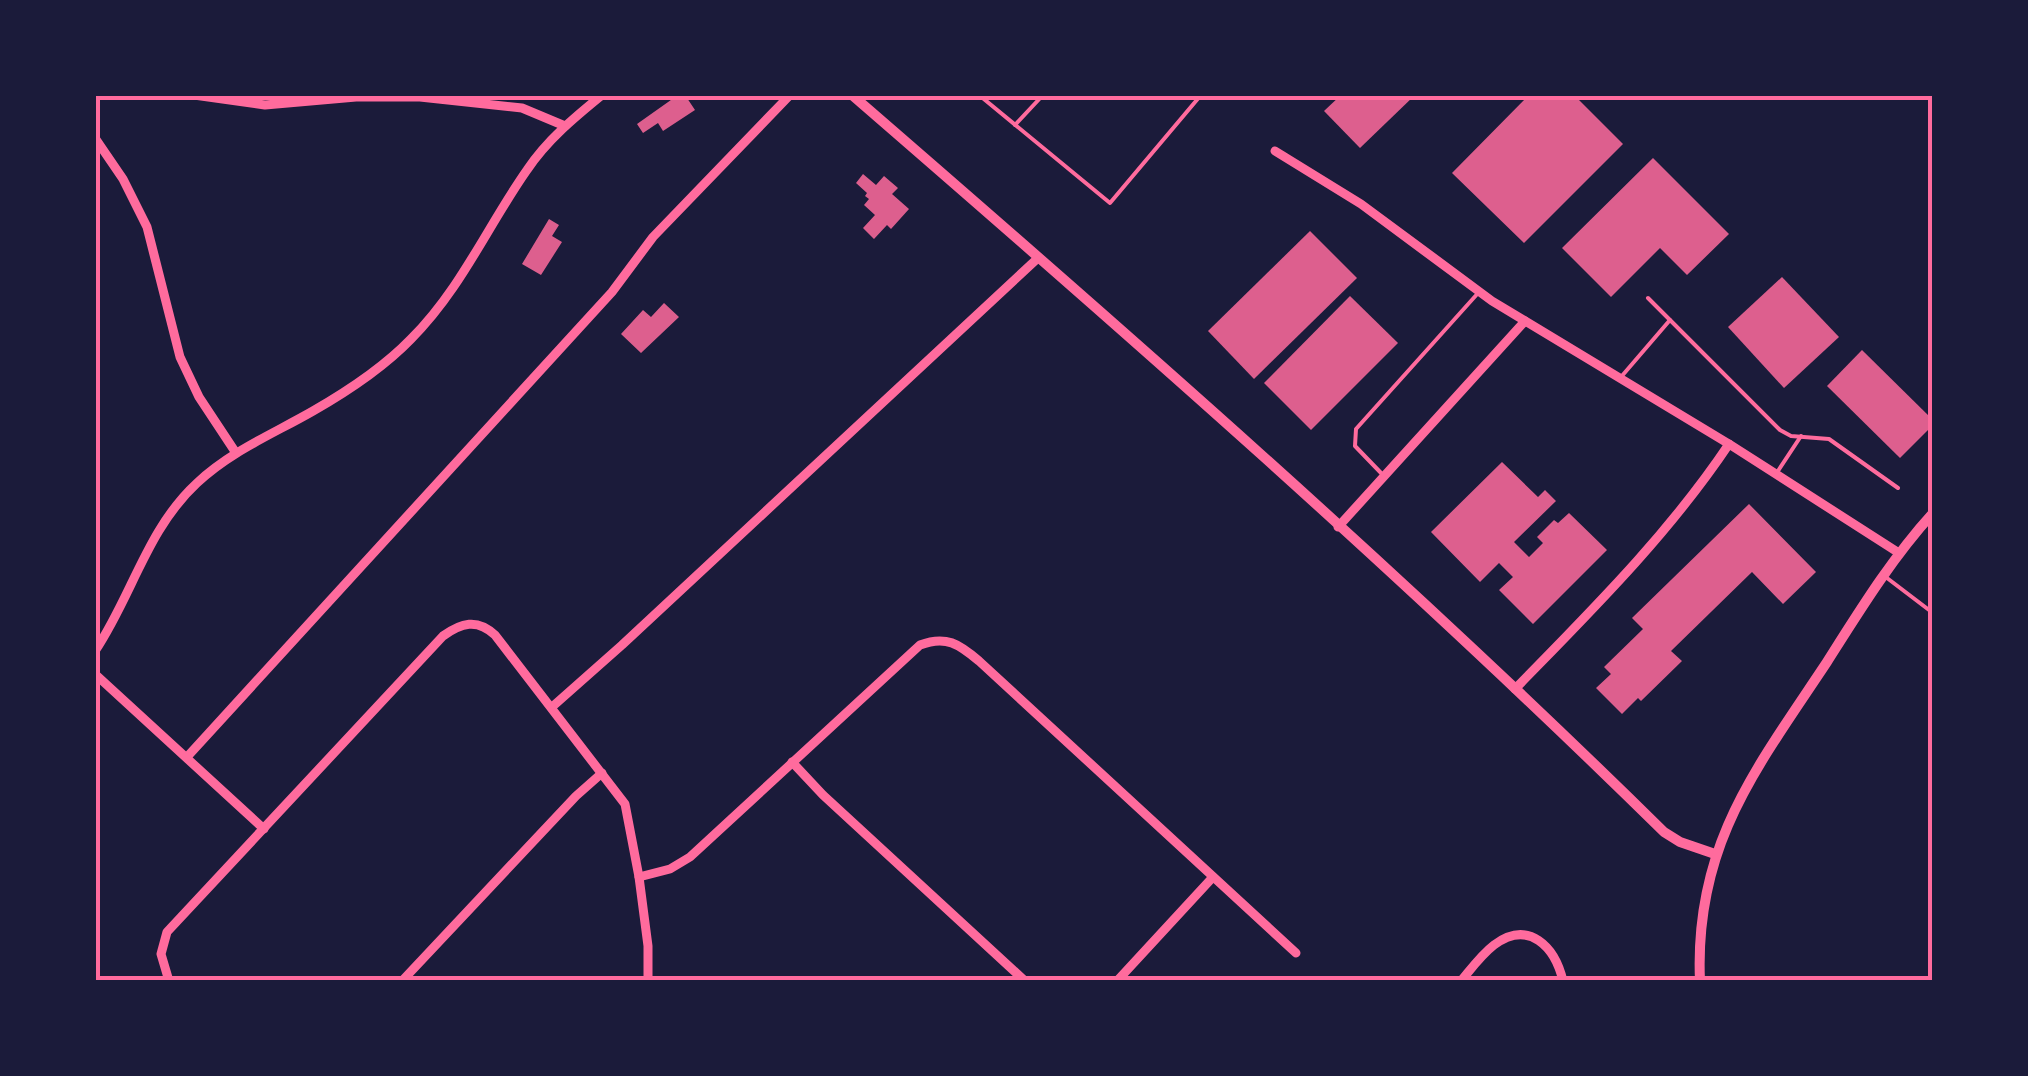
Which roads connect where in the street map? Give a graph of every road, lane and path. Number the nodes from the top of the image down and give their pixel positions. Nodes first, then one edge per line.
1 (194, 95) edge
2 (602, 95) edge
3 (790, 95) edge
4 (852, 95) edge
5 (979, 95) edge
6 (1043, 95) edge
7 (1201, 95) edge
8 (1016, 125) junction
9 (565, 126) junction
10 (95, 138) edge
11 (1276, 151) dead end
12 (1038, 258) junction
13 (1479, 292) junction
14 (1648, 298) dead end
15 (1670, 320) junction
16 (1525, 321) junction
17 (1619, 379) junction
18 (1802, 436) junction
19 (1729, 444) junction
20 (236, 452) junction
21 (1776, 474) junction
22 (1384, 475) junction
23 (1898, 488) dead end
24 (1933, 512) edge
25 (1338, 527) junction
26 (1899, 553) junction
27 (1884, 575) junction
28 (1933, 613) edge
29 (95, 651) edge
30 (95, 674) edge
31 (1514, 689) junction
32 (552, 707) junction
33 (188, 758) junction
34 (792, 762) junction
35 (602, 773) junction
36 (264, 829) junction
37 (1715, 854) junction
38 (639, 877) junction
39 (1212, 878) junction
40 (1296, 953) dead end
41 (168, 981) edge
42 (402, 981) edge
43 (648, 981) edge
44 (1025, 981) edge
45 (1116, 981) edge
46 (1461, 981) edge
47 (1563, 981) edge
48 (1700, 981) edge

1 - 9 street
2 - 9 street
3 - 33 street
4 - 12 street
5 - 8 lane
6 - 8 lane
7 - 8 lane
9 - 20 street
10 - 20 street
11 - 13 street
12 - 25 street
12 - 32 street
13 - 16 street
13 - 22 lane
14 - 15 lane
15 - 17 lane
15 - 18 lane
16 - 17 street
16 - 22 street
17 - 19 street
18 - 21 lane
18 - 23 lane
19 - 21 street
19 - 31 street
20 - 29 street
21 - 26 street
22 - 25 street
24 - 26 street
25 - 31 street
26 - 27 street
27 - 28 lane
27 - 37 street
30 - 33 street
31 - 37 street
32 - 35 street
32 - 36 street
33 - 36 street
34 - 38 street
34 - 39 street
34 - 44 street
35 - 38 street
35 - 42 street
36 - 41 street
37 - 48 street
38 - 43 street
39 - 40 street
39 - 45 street
46 - 47 street

